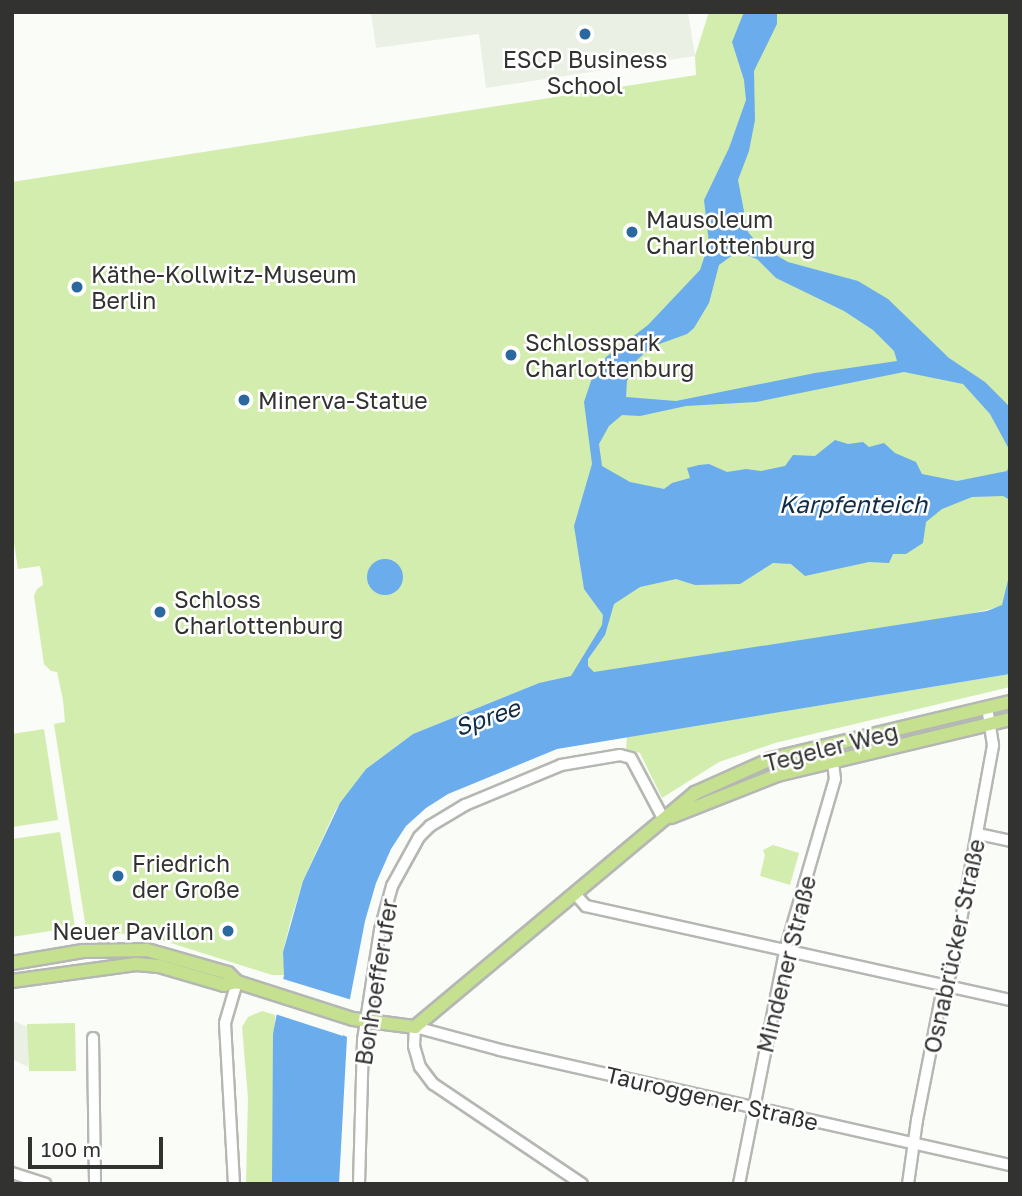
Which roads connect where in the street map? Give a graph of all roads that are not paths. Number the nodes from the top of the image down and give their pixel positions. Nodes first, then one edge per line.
1 (1010, 702) edge
2 (987, 708) junction
3 (1010, 719) edge
4 (991, 724) junction
5 (831, 745) junction
6 (834, 761) junction
7 (664, 820) junction
8 (978, 834) junction
9 (1010, 841) edge
10 (576, 895) junction
11 (785, 951) junction
12 (12, 963) edge
13 (12, 981) edge
14 (237, 982) junction
15 (946, 985) junction
16 (1010, 1000) edge
17 (365, 1022) junction
18 (415, 1027) junction
19 (93, 1038) dead end
20 (753, 1107) junction
21 (915, 1143) junction
22 (1010, 1166) edge
23 (12, 1173) edge
24 (44, 1184) edge
25 (95, 1184) edge
26 (234, 1184) edge
27 (359, 1184) edge
28 (582, 1184) edge
29 (739, 1184) edge
30 (908, 1184) edge

1 - 2 main road, Tegeler Weg
2 - 4 street, Osnabrücker Straße
2 - 5 main road, Tegeler Weg
3 - 4 main road, Tegeler Weg
4 - 6 main road, Tegeler Weg
4 - 8 street, Osnabrücker Straße
5 - 6 street, Mindener Straße
5 - 7 main road, Tegeler Weg
6 - 7 main road, Tegeler Weg
6 - 11 street, Mindener Straße
7 - 10 main road, Tegeler Weg
7 - 17 street, Bonhoefferufer
8 - 9 street
8 - 15 street, Osnabrücker Straße
10 - 11 street
10 - 18 main road, Tegeler Weg
11 - 15 street
11 - 20 street, Mindener Straße
12 - 14 main road
13 - 14 main road
14 - 17 main road
14 - 26 street
15 - 16 street
15 - 21 street, Osnabrücker Straße
17 - 18 main road
17 - 27 street, Bonhoefferufer
18 - 20 street, Tauroggener Straße
18 - 28 street
19 - 25 street
20 - 21 street, Tauroggener Straße
20 - 29 street, Mindener Straße
21 - 22 street, Tauroggener Straße
21 - 30 street, Osnabrücker Straße
23 - 24 street

